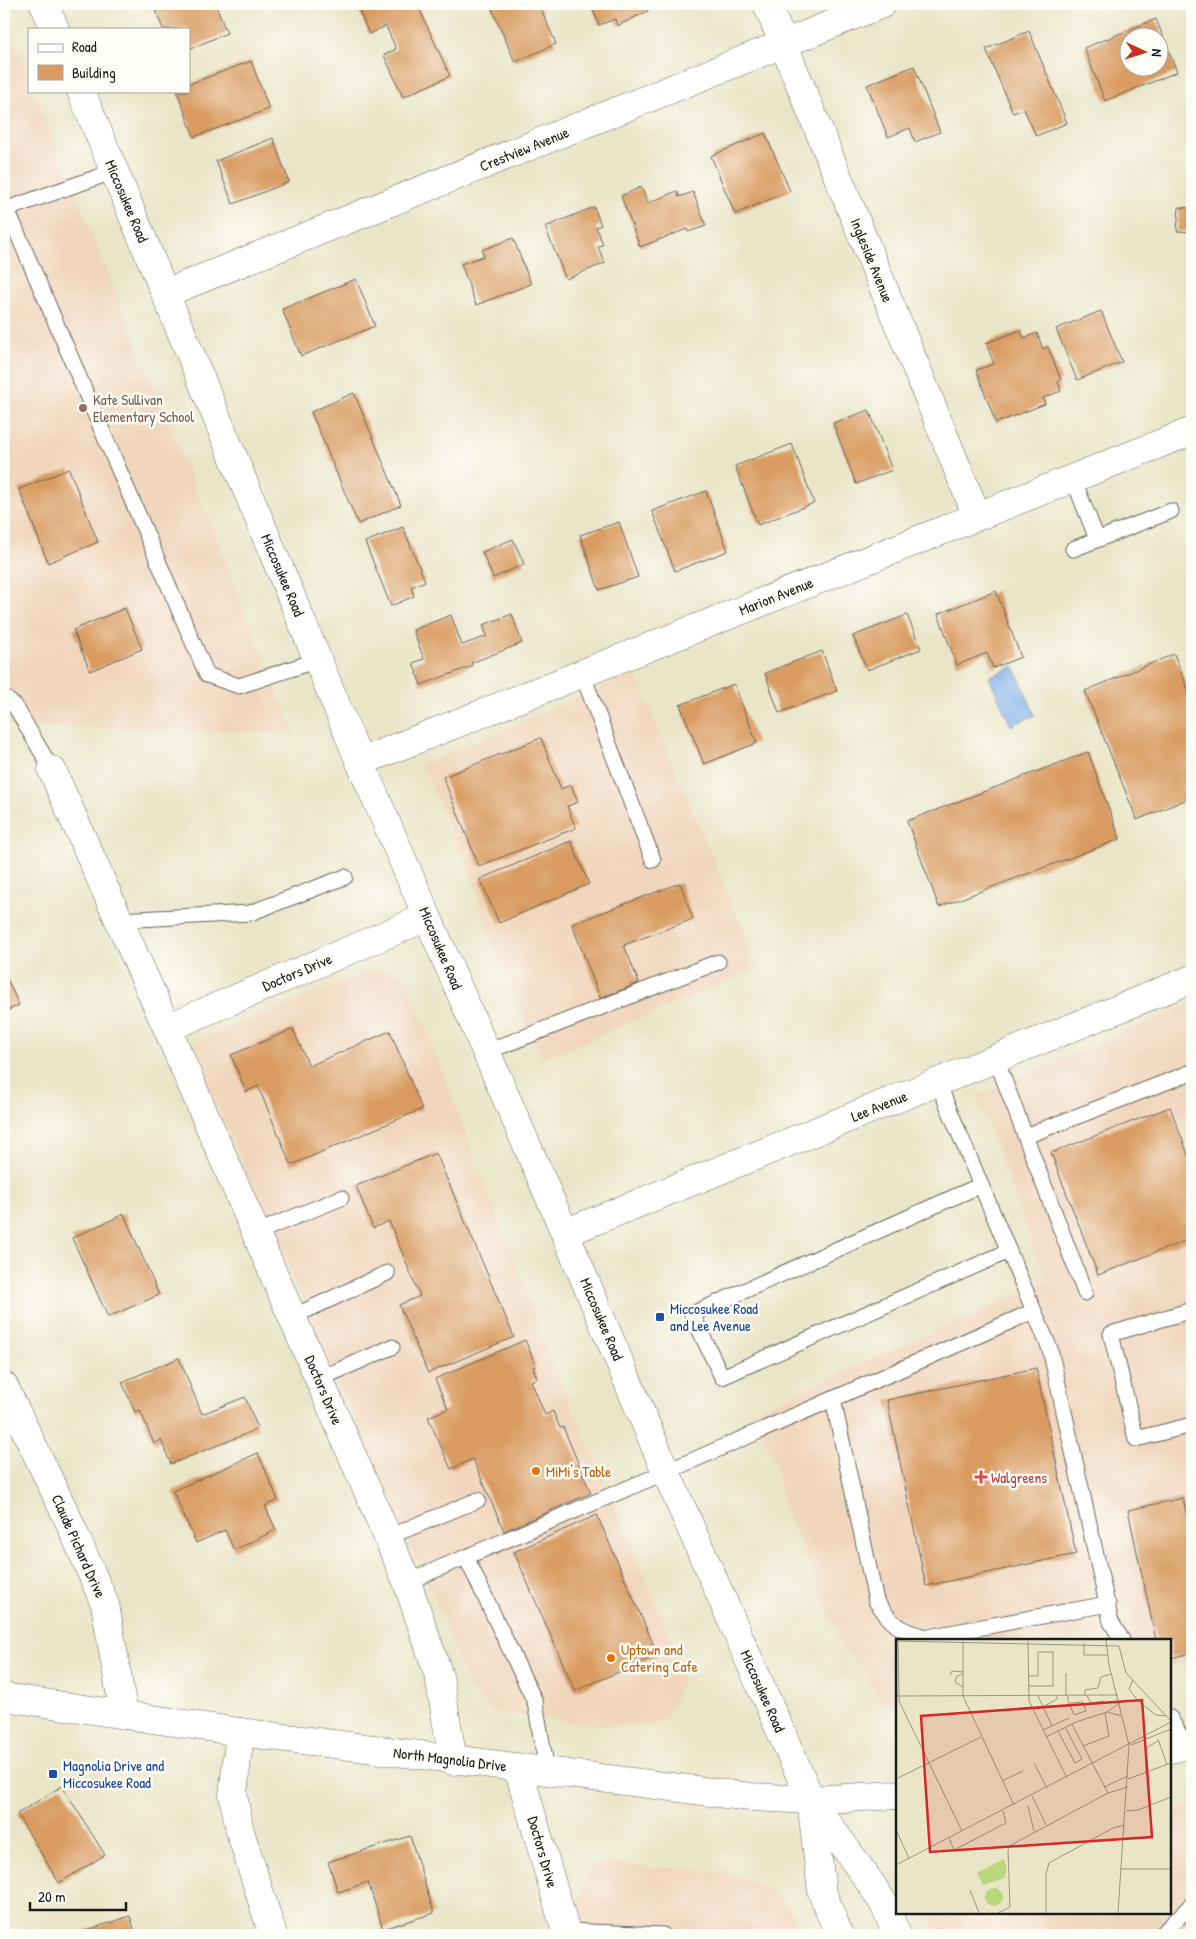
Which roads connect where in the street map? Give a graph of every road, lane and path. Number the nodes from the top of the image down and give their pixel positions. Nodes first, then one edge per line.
1 (44, 4) edge
2 (767, 4) edge
3 (882, 4) edge
4 (55, 28) edge
5 (784, 44) junction
6 (81, 92) edge
7 (114, 171) junction
8 (166, 293) junction
9 (1192, 430) edge
10 (1073, 478) junction
11 (1171, 511) dead end
12 (977, 516) junction
13 (1097, 539) junction
14 (1072, 549) dead end
15 (318, 660) junction
16 (582, 673) junction
17 (4, 698) edge
18 (360, 762) junction
19 (52, 770) joint
20 (652, 860) dead end
21 (346, 877) dead end
22 (427, 917) junction
23 (119, 920) junction
24 (718, 962) dead end
25 (1192, 979) edge
26 (167, 1028) junction
27 (486, 1052) junction
28 (996, 1058) junction
29 (1192, 1072) edge
30 (938, 1083) junction
31 (1026, 1136) junction
32 (981, 1185) junction
33 (341, 1198) dead end
34 (256, 1233) junction
35 (565, 1233) junction
36 (1008, 1251) junction
37 (387, 1273) dead end
38 (1084, 1293) dead end
39 (1192, 1310) edge
40 (1034, 1311) junction
41 (292, 1317) junction
42 (392, 1346) dead end
43 (319, 1379) junction
44 (4, 1386) edge
45 (833, 1399) junction
46 (1192, 1425) edge
47 (666, 1472) junction
48 (478, 1500) dead end
49 (388, 1537) junction
50 (466, 1557) junction
51 (407, 1582) junction
52 (1108, 1604) junction
53 (1111, 1622) junction
54 (1108, 1639) edge
55 (1121, 1639) edge
56 (4, 1697) edge
57 (124, 1715) junction
58 (1171, 1720) edge
59 (240, 1732) junction
60 (1183, 1746) edge
61 (453, 1760) junction
62 (518, 1768) junction
63 (547, 1771) junction
64 (896, 1795) edge
65 (811, 1800) junction
66 (1192, 1904) edge
67 (567, 1933) edge
68 (273, 1935) edge
69 (662, 1935) edge
70 (839, 1935) edge
71 (896, 1935) edge
72 (1161, 1935) edge

1 - 4 street
2 - 5 street, Ingleside Avenue
3 - 5 street, Crestview Avenue
5 - 8 street, Crestview Avenue
5 - 12 street, Ingleside Avenue
6 - 7 street, Miccosukee Road
7 - 8 street, Miccosukee Road
7 - 15 lane
8 - 15 street, Miccosukee Road
9 - 10 street, Marion Avenue
10 - 12 street, Marion Avenue
10 - 13 lane
11 - 13 lane
12 - 16 street, Marion Avenue
13 - 14 lane
15 - 18 street, Miccosukee Road
16 - 18 street, Marion Avenue
16 - 20 lane
17 - 19 lane
18 - 22 street, Miccosukee Road
19 - 23 street, Doctors Drive
21 - 23 lane
22 - 26 street, Doctors Drive
22 - 27 street, Miccosukee Road
23 - 26 street, Doctors Drive
24 - 27 lane
25 - 28 street, Lee Avenue
26 - 34 street, Doctors Drive
27 - 35 street, Miccosukee Road
28 - 30 street, Lee Avenue
28 - 31 lane
29 - 31 lane
30 - 32 lane
30 - 35 street, Lee Avenue
31 - 38 lane
32 - 36 lane
32 - 36 lane
33 - 34 lane
34 - 41 street, Doctors Drive
35 - 47 street, Miccosukee Road
36 - 40 lane
37 - 41 lane
39 - 46 lane
40 - 45 lane
40 - 52 lane
41 - 43 street, Doctors Drive
42 - 43 lane
43 - 49 street, Doctors Drive
44 - 57 street, Claude Pichard Drive
45 - 47 lane
45 - 52 lane
47 - 50 lane
47 - 65 street, Miccosukee Road
48 - 49 lane
49 - 51 street, Doctors Drive
50 - 51 lane
50 - 63 lane
51 - 61 street, Doctors Drive
52 - 53 lane
53 - 54 lane
53 - 55 lane
56 - 57 street, North Magnolia Drive
57 - 59 street, North Magnolia Drive
58 - 60 lane
59 - 61 street, North Magnolia Drive
59 - 68 street
61 - 62 street, North Magnolia Drive
62 - 63 street, North Magnolia Drive
62 - 67 street, Doctors Drive
63 - 65 street, North Magnolia Drive
64 - 65 street, North Magnolia Drive
65 - 70 street, Miccosukee Road
65 - 71 street, Miccosukee Road
66 - 72 lane
67 - 69 lane

